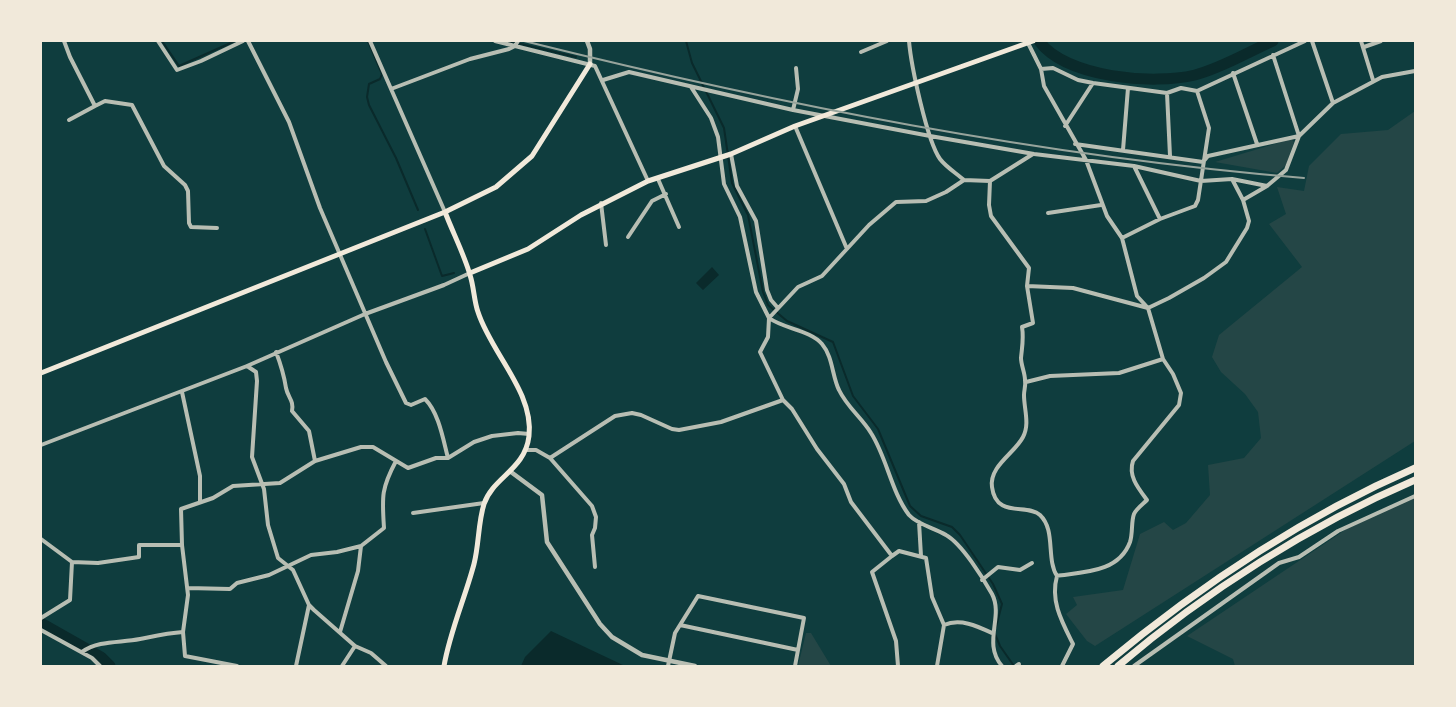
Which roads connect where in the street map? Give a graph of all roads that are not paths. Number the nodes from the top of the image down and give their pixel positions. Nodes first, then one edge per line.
1 (64, 41) edge
2 (158, 41) edge
3 (243, 41) edge
4 (248, 41) edge
5 (370, 41) edge
6 (495, 41) edge
7 (587, 41) edge
8 (887, 41) edge
9 (909, 41) edge
10 (1305, 41) edge
11 (1312, 41) edge
12 (1361, 41) edge
13 (1381, 41) edge
14 (1030, 42) edge
15 (517, 43) edge
16 (1364, 48) junction
17 (861, 52) dead end
18 (1273, 55) junction
19 (590, 64) junction
20 (796, 68) dead end
21 (1042, 69) junction
22 (1415, 71) edge
23 (1233, 73) junction
24 (603, 80) junction
25 (1372, 80) junction
26 (1093, 83) junction
27 (916, 84) junction
28 (691, 87) junction
29 (1128, 88) junction
30 (391, 89) junction
31 (1197, 91) junction
32 (1167, 92) junction
33 (1333, 103) junction
34 (95, 106) junction
35 (793, 110) junction
36 (823, 116) junction
37 (69, 120) dead end
38 (795, 126) junction
39 (1065, 126) junction
40 (930, 136) junction
41 (1299, 136) junction
42 (1075, 144) junction
43 (1257, 144) junction
44 (1123, 150) junction
45 (1034, 154) junction
46 (726, 156) junction
47 (1170, 156) junction
48 (1086, 160) junction
49 (1203, 162) junction
50 (1134, 166) junction
51 (658, 179) junction
52 (1232, 179) junction
53 (964, 180) junction
54 (648, 181) junction
55 (990, 181) junction
56 (1201, 181) junction
57 (1267, 186) junction
58 (666, 194) junction
59 (1243, 200) junction
60 (601, 203) junction
61 (1102, 205) junction
62 (445, 212) junction
63 (1048, 212) dead end
64 (1160, 219) junction
65 (679, 227) dead end
66 (217, 228) dead end
67 (628, 237) dead end
68 (1122, 238) junction
69 (606, 246) dead end
70 (847, 249) junction
71 (340, 253) junction
72 (761, 260) junction
73 (750, 262) junction
74 (470, 273) junction
75 (1027, 286) junction
76 (778, 308) junction
77 (1148, 308) junction
78 (365, 314) junction
79 (769, 318) junction
80 (276, 352) junction
81 (1162, 359) junction
82 (247, 366) junction
83 (41, 373) edge
84 (1026, 382) junction
85 (182, 392) junction
86 (783, 400) junction
87 (529, 434) junction
88 (41, 445) edge
89 (527, 450) junction
90 (448, 458) junction
91 (550, 458) junction
92 (315, 461) junction
93 (396, 461) junction
94 (1415, 468) edge
95 (511, 472) junction
96 (1415, 480) edge
97 (262, 484) junction
98 (1415, 496) edge
99 (200, 501) junction
100 (484, 503) junction
101 (414, 513) dead end
102 (919, 522) junction
103 (41, 539) edge
104 (182, 545) junction
105 (361, 546) junction
106 (892, 556) junction
107 (921, 556) junction
108 (72, 562) junction
109 (1032, 563) dead end
110 (287, 564) junction
111 (595, 567) dead end
112 (1057, 576) junction
113 (982, 580) junction
114 (188, 588) junction
115 (309, 605) junction
116 (41, 618) edge
117 (680, 625) junction
118 (944, 625) junction
119 (41, 630) edge
120 (183, 632) junction
121 (340, 632) junction
122 (992, 633) junction
123 (355, 646) junction
124 (798, 650) junction
125 (82, 651) junction
126 (669, 663) edge
127 (100, 666) edge
128 (237, 666) edge
129 (296, 666) edge
130 (342, 666) edge
131 (386, 666) edge
132 (444, 666) edge
133 (695, 666) edge
134 (795, 666) edge
135 (898, 666) edge
136 (937, 666) edge
137 (1002, 666) edge
138 (1062, 666) edge
139 (1103, 666) edge
140 (1120, 666) edge
141 (1134, 666) edge

1 - 34 street
2 - 3 street
4 - 71 street
5 - 30 street
6 - 15 street
7 - 19 street
8 - 17 street
9 - 27 street
10 - 18 street
11 - 33 street
12 - 16 street
13 - 16 street
14 - 21 street
14 - 27 main road
15 - 19 street
15 - 30 street
16 - 25 street
18 - 23 street
18 - 41 street
19 - 24 street
19 - 62 main road
20 - 35 street
21 - 26 street
21 - 39 street
22 - 25 street
23 - 31 street
23 - 43 street
24 - 28 street
24 - 54 street
25 - 33 street
26 - 29 street
26 - 39 street
27 - 36 main road
27 - 40 street
28 - 35 street
28 - 46 street
29 - 32 street
29 - 44 street
30 - 62 street
31 - 32 street
31 - 49 street
32 - 47 street
33 - 41 street
34 - 37 street
34 - 66 street
35 - 36 street
36 - 38 main road
36 - 40 street
38 - 46 main road
38 - 70 street
39 - 42 street
40 - 45 street
40 - 53 street
41 - 43 street
41 - 57 street
42 - 44 street
42 - 48 street
43 - 49 street
44 - 47 street
45 - 48 street
45 - 55 street
46 - 51 main road
46 - 72 street
46 - 73 street
47 - 49 street
48 - 50 street
48 - 61 street
49 - 56 street
50 - 56 street
50 - 64 street
51 - 54 main road
51 - 58 street
52 - 56 street
52 - 57 street
52 - 59 street
53 - 55 street
53 - 70 street
54 - 60 main road
55 - 75 street
56 - 64 street
57 - 59 street
58 - 65 street
58 - 67 street
59 - 77 street
60 - 69 street
60 - 74 main road
61 - 63 street
61 - 68 street
62 - 71 main road
62 - 74 main road
64 - 68 street
68 - 77 street
70 - 76 street
71 - 78 street
71 - 83 main road
72 - 73 street
72 - 76 street
73 - 79 street
74 - 78 street
74 - 87 main road
75 - 77 street
75 - 84 street
76 - 79 street
77 - 81 street
78 - 80 street
78 - 90 street
79 - 86 street
79 - 102 street
80 - 82 street
80 - 92 street
81 - 84 street
81 - 112 street
82 - 85 street
82 - 97 street
84 - 112 street
85 - 88 street
85 - 99 street
86 - 91 street
86 - 106 street
87 - 89 main road
87 - 90 street
89 - 91 street
89 - 95 main road
90 - 93 street
91 - 111 street
92 - 93 street
92 - 97 street
93 - 105 street
94 - 139 highway
95 - 100 main road
95 - 126 street
96 - 140 highway
97 - 99 street
97 - 110 street
98 - 141 street
99 - 104 street
100 - 101 street
100 - 132 main road
102 - 107 street
102 - 113 street
103 - 108 street
104 - 108 street
104 - 114 street
105 - 110 street
105 - 121 street
106 - 107 street
106 - 135 street
107 - 118 street
108 - 116 street
109 - 113 street
110 - 114 street
110 - 115 street
112 - 138 street
113 - 122 street
114 - 120 street
115 - 121 street
115 - 129 street
117 - 124 street
117 - 124 street
117 - 126 street
118 - 122 street
118 - 136 street
119 - 125 street
120 - 125 street
120 - 128 street
121 - 123 street
122 - 137 street
123 - 130 street
123 - 131 street
124 - 134 street
125 - 127 street
126 - 133 street

